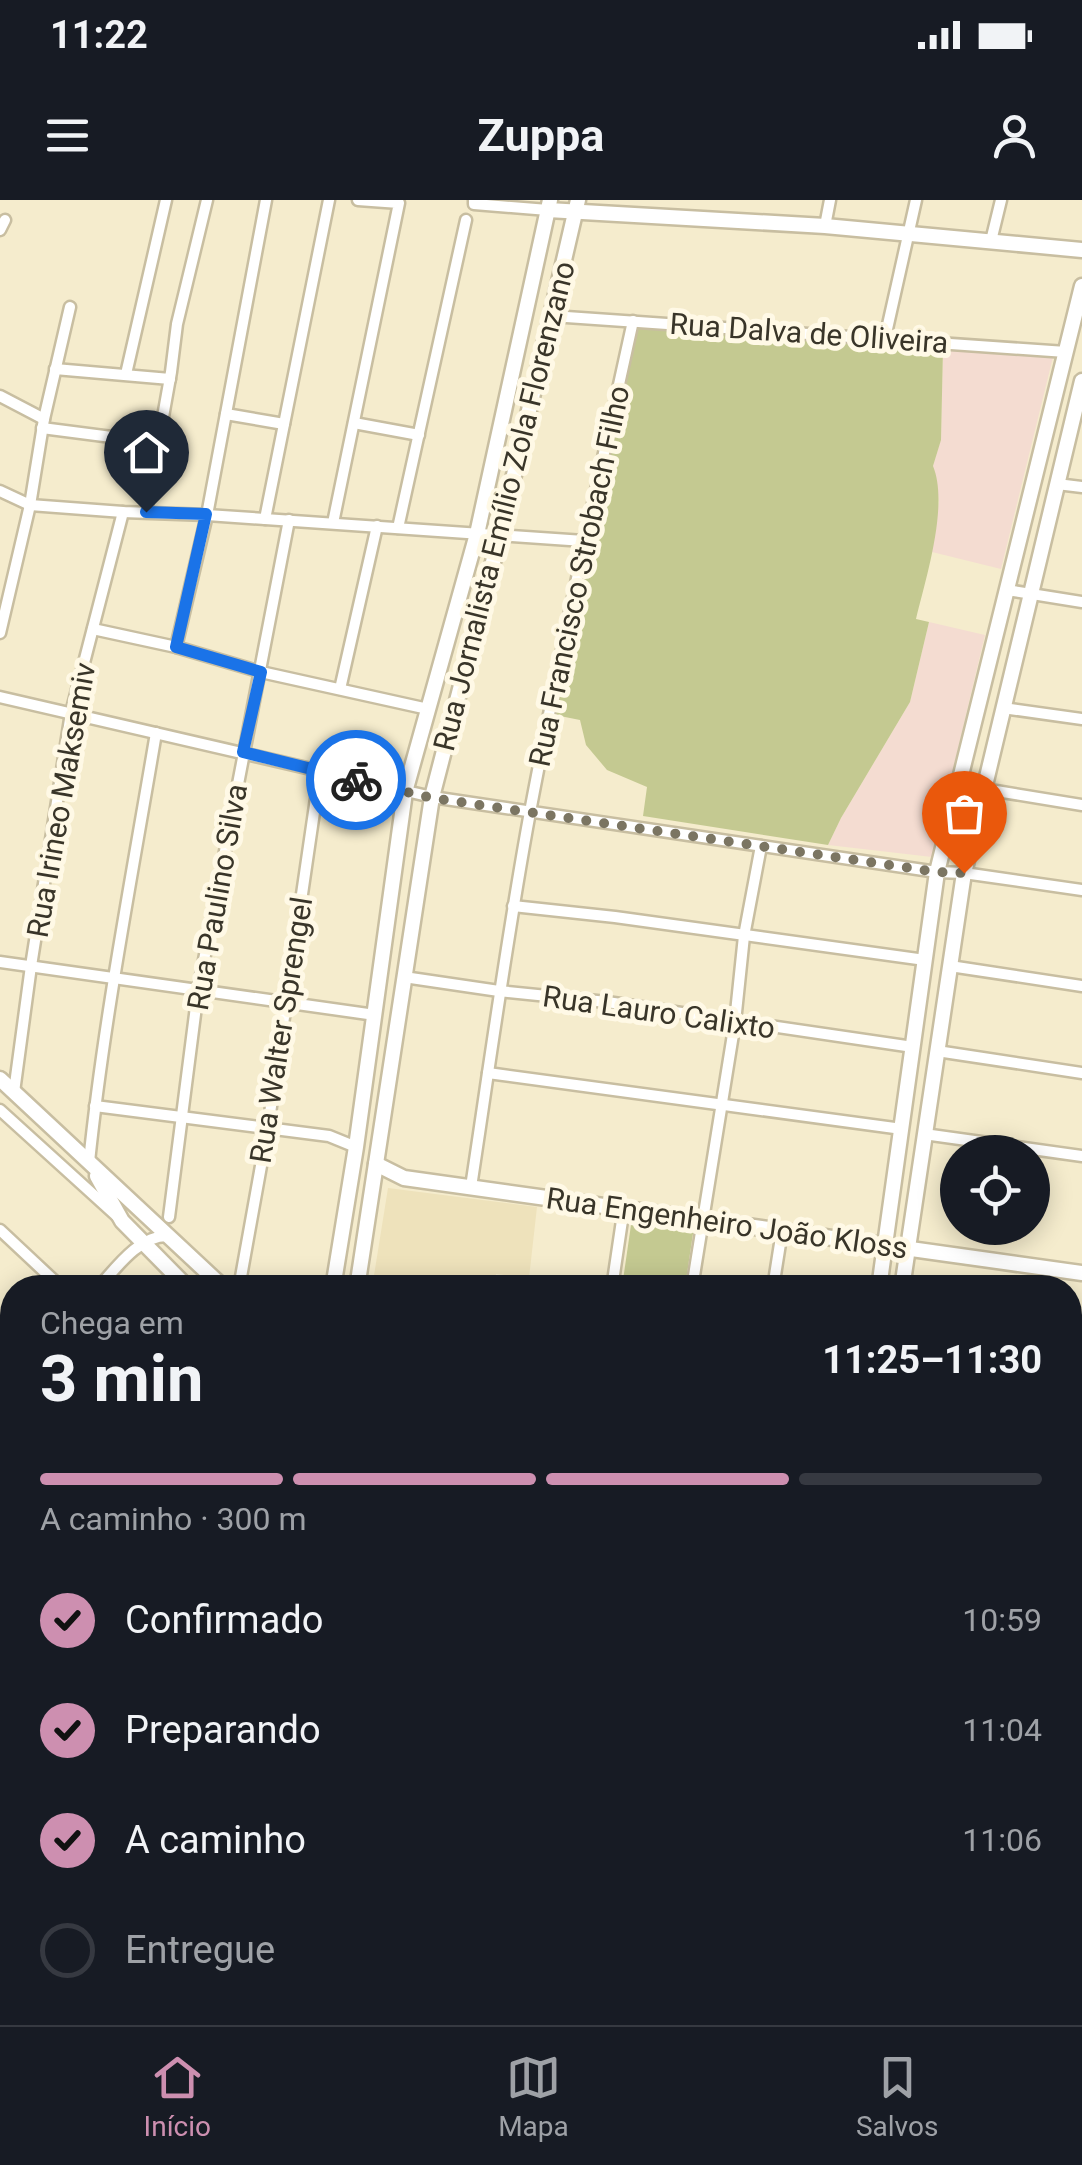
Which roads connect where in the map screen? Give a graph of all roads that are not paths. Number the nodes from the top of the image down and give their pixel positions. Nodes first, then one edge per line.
1 (166, 200) edge
2 (208, 200) edge
3 (266, 200) edge
4 (329, 200) edge
5 (358, 200) edge
6 (830, 200) edge
7 (916, 200) edge
8 (1001, 200) edge
9 (474, 202) edge
10 (549, 205) edge
11 (577, 205) edge
12 (466, 220) dead end
13 (825, 226) junction
14 (909, 234) junction
15 (992, 241) junction
16 (1082, 250) edge
17 (1082, 286) edge
18 (70, 307) dead end
19 (552, 316) junction
20 (633, 321) junction
21 (885, 338) junction
22 (1066, 352) junction
23 (55, 370) junction
24 (126, 374) junction
25 (170, 379) junction
26 (1082, 381) edge
27 (0, 396) edge
28 (226, 414) junction
29 (43, 423) junction
30 (284, 424) junction
31 (354, 424) junction
32 (419, 435) junction
33 (158, 443) junction
34 (1058, 484) junction
35 (1082, 487) edge
36 (0, 490) edge
37 (30, 505) junction
38 (123, 512) junction
39 (146, 512) junction
40 (206, 514) junction
41 (266, 519) junction
42 (289, 520) junction
43 (333, 524) junction
44 (377, 526) junction
45 (398, 528) junction
46 (477, 534) junction
47 (500, 535) junction
48 (584, 541) junction
49 (5, 586) edge
50 (1006, 590) junction
51 (1031, 594) junction
52 (1082, 602) edge
53 (93, 630) junction
54 (0, 632) edge
55 (176, 647) junction
56 (261, 672) junction
57 (340, 688) junction
58 (0, 698) edge
59 (1004, 708) junction
60 (428, 709) junction
61 (72, 714) junction
62 (1082, 719) edge
63 (156, 733) junction
64 (243, 752) junction
65 (320, 771) junction
66 (984, 789) junction
67 (405, 792) junction
68 (432, 798) junction
69 (1082, 805) edge
70 (530, 812) junction
71 (761, 846) junction
72 (937, 872) junction
73 (964, 873) junction
74 (1082, 890) edge
75 (514, 906) junction
76 (744, 936) junction
77 (925, 960) junction
78 (0, 962) edge
79 (31, 966) junction
80 (950, 966) junction
81 (404, 977) junction
82 (114, 978) junction
83 (1082, 986) edge
84 (198, 990) junction
85 (500, 990) junction
86 (286, 1004) junction
87 (375, 1016) junction
88 (735, 1022) junction
89 (913, 1048) junction
90 (936, 1051) junction
91 (488, 1073) junction
92 (1082, 1073) edge
93 (0, 1080) edge
94 (365, 1084) junction
95 (388, 1086) junction
96 (14, 1092) junction
97 (722, 1103) junction
98 (95, 1106) junction
99 (0, 1110) edge
100 (182, 1117) junction
101 (268, 1127) junction
102 (902, 1129) junction
103 (924, 1134) junction
104 (356, 1147) junction
105 (1082, 1156) edge
106 (90, 1162) junction
107 (376, 1164) junction
108 (471, 1187) junction
109 (624, 1207) junction
110 (169, 1217) dead end
111 (702, 1219) junction
112 (122, 1221) junction
113 (0, 1230) edge
114 (782, 1231) junction
115 (173, 1238) junction
116 (144, 1244) junction
117 (885, 1245) junction
118 (908, 1248) junction
119 (1082, 1273) edge
120 (48, 1275) edge
121 (110, 1275) edge
122 (175, 1275) edge
123 (211, 1275) edge
124 (241, 1275) edge
125 (335, 1275) edge
126 (359, 1275) edge
127 (614, 1275) edge
128 (694, 1275) edge
129 (776, 1275) edge
130 (881, 1275) edge
131 (904, 1275) edge

1 - 24 street
2 - 25 street
3 - 28 street
4 - 30 street
5 - 31 street
6 - 13 street
7 - 14 street
8 - 15 street
9 - 10 street
10 - 11 street
10 - 46 street, Rua Jornalista Emílio Zola Florenzano
11 - 13 street
11 - 19 street, Rua Jornalista Emílio Zola Florenzano
12 - 32 street
13 - 14 street
14 - 15 street
14 - 21 street
15 - 16 street
17 - 22 street
18 - 23 street
19 - 20 street, Rua Dalva de Oliveira
19 - 47 street, Rua Jornalista Emílio Zola Florenzano
20 - 21 street, Rua Dalva de Oliveira
20 - 48 street, Rua Francisco Strobach Filho
21 - 22 street, Rua Dalva de Oliveira
22 - 50 street
23 - 24 street
23 - 29 street
24 - 25 street
25 - 33 street
26 - 34 street
27 - 29 street
28 - 30 street
28 - 40 street
29 - 33 street
29 - 37 street
30 - 41 street
31 - 32 street
31 - 43 street
32 - 45 street
33 - 39 street
34 - 35 street
34 - 51 street
36 - 37 street
37 - 38 street
37 - 49 street
38 - 39 street
38 - 53 street, Rua Irineo Maksemiv
39 - 40 street
40 - 41 street
40 - 55 street
41 - 42 street
42 - 43 street
42 - 56 street, Rua Paulino Silva
43 - 44 street
44 - 45 street
44 - 57 street
45 - 46 street
46 - 47 street
46 - 60 street, Rua Jornalista Emílio Zola Florenzano
47 - 48 street
47 - 68 street, Rua Jornalista Emílio Zola Florenzano
48 - 70 street, Rua Francisco Strobach Filho
49 - 54 street
50 - 51 street
50 - 72 street
51 - 52 street
51 - 59 street
53 - 55 street
53 - 61 street, Rua Irineo Maksemiv
55 - 56 street
56 - 57 street
56 - 64 street, Rua Paulino Silva
57 - 60 street
58 - 61 street
59 - 62 street
59 - 66 street
60 - 67 street, Rua Jornalista Emílio Zola Florenzano
61 - 63 street
61 - 79 street, Rua Irineo Maksemiv
63 - 64 street
63 - 82 street
64 - 65 street
64 - 84 street, Rua Paulino Silva
65 - 67 street
65 - 86 street, Rua Walter Sprengel
66 - 69 street
66 - 73 street
67 - 68 street
67 - 87 street, Rua Jornalista Emílio Zola Florenzano
68 - 70 street
68 - 81 street, Rua Jornalista Emílio Zola Florenzano
70 - 71 street
70 - 75 street, Rua Francisco Strobach Filho
71 - 72 street
71 - 76 street
72 - 73 street
72 - 77 street
73 - 74 street
73 - 80 street
75 - 76 street
75 - 85 street, Rua Francisco Strobach Filho
76 - 77 street
76 - 88 street
77 - 89 street
78 - 79 street
79 - 82 street
79 - 96 street, Rua Irineo Maksemiv
80 - 83 street
80 - 90 street
81 - 85 street, Rua Lauro Calixto
81 - 95 street, Rua Jornalista Emílio Zola Florenzano
82 - 84 street
82 - 98 street
84 - 86 street
84 - 100 street, Rua Paulino Silva
85 - 88 street, Rua Lauro Calixto
85 - 91 street, Rua Francisco Strobach Filho
86 - 87 street
86 - 101 street, Rua Walter Sprengel
87 - 94 street, Rua Jornalista Emílio Zola Florenzano
88 - 89 street, Rua Lauro Calixto
88 - 97 street
89 - 102 street
90 - 92 street
90 - 103 street
91 - 97 street
91 - 108 street, Rua Francisco Strobach Filho
93 - 96 street
94 - 95 street
94 - 104 street, Rua Jornalista Emílio Zola Florenzano
95 - 107 street, Rua Jornalista Emílio Zola Florenzano
96 - 106 street
97 - 102 street
97 - 111 street
98 - 100 street
98 - 106 street
99 - 112 street
100 - 101 street
100 - 110 street, Rua Paulino Silva
101 - 104 street
101 - 124 street, Rua Walter Sprengel
102 - 117 street
103 - 105 street
103 - 118 street
104 - 125 street, Rua Jornalista Emílio Zola Florenzano
106 - 112 street
106 - 115 street
107 - 108 street, Rua Engenheiro João Kloss
107 - 126 street, Rua Jornalista Emílio Zola Florenzano
108 - 109 street, Rua Engenheiro João Kloss
109 - 111 street, Rua Engenheiro João Kloss
109 - 127 street
111 - 114 street, Rua Engenheiro João Kloss
111 - 128 street
112 - 116 street
113 - 120 street
114 - 117 street, Rua Engenheiro João Kloss
114 - 129 street
115 - 116 street
115 - 123 street
116 - 121 street
116 - 122 street
117 - 118 street, Rua Engenheiro João Kloss
117 - 130 street
118 - 119 street, Rua Engenheiro João Kloss
118 - 131 street

